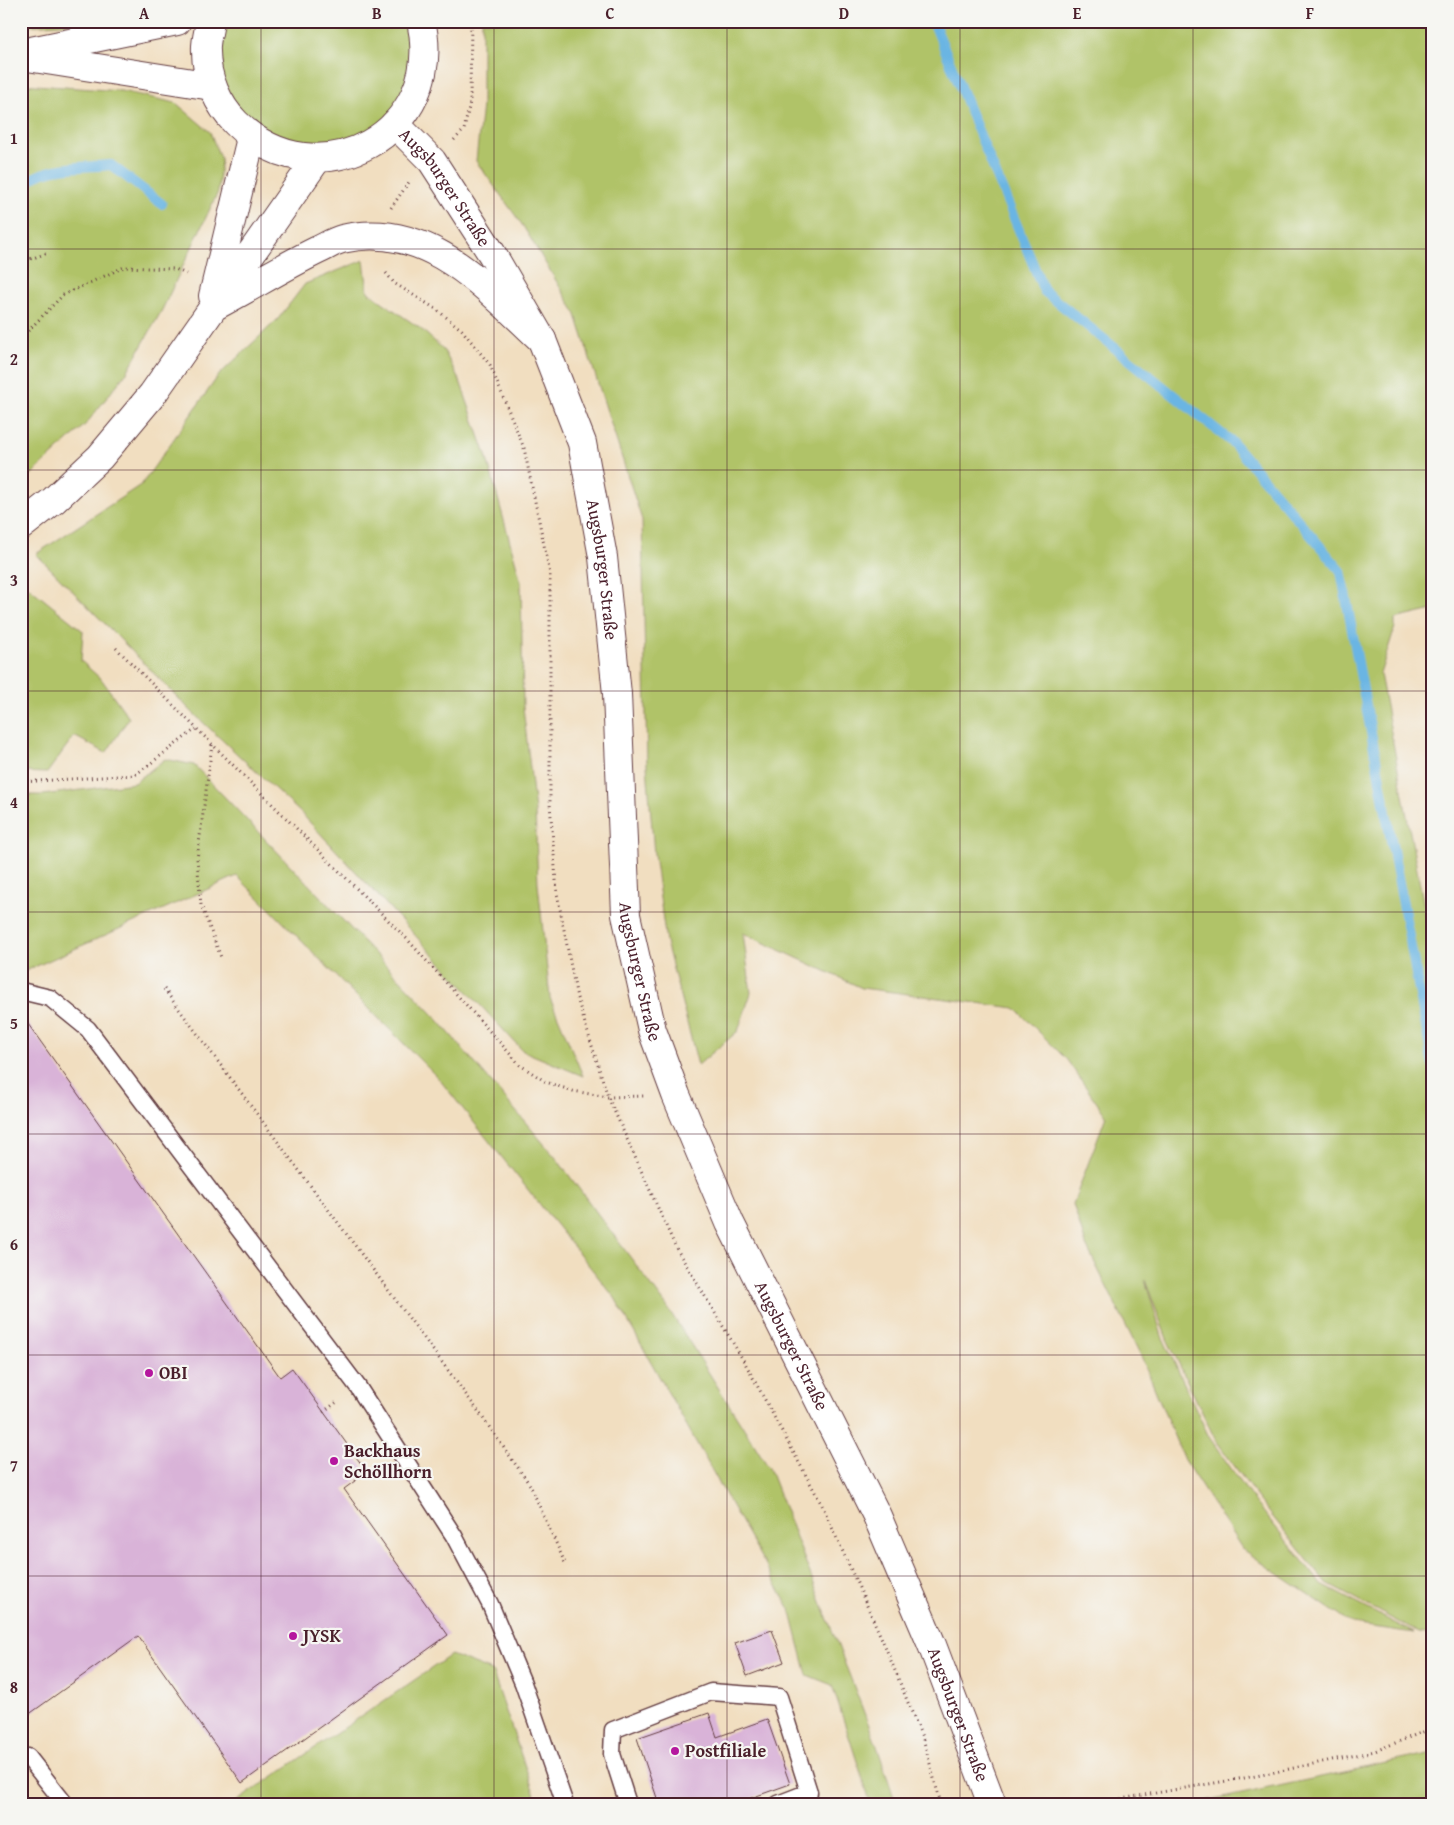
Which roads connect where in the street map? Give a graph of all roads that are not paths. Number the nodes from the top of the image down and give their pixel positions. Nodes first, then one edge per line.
1 (177, 21) edge
2 (210, 21) edge
3 (422, 21) edge
4 (21, 55) edge
5 (212, 86) junction
6 (395, 124) junction
7 (251, 138) junction
8 (317, 159) junction
9 (210, 310) junction
10 (542, 340) junction
11 (21, 526) edge
12 (21, 991) edge
13 (28, 1757) dead end
14 (808, 1798) edge
15 (65, 1804) edge
16 (565, 1804) edge
17 (628, 1804) edge
18 (778, 1804) edge
19 (992, 1804) edge

1 - 4 main road
2 - 5 main road
3 - 6 main road
4 - 5 main road
5 - 7 main road
6 - 8 main road
6 - 10 main road, Augsburger Straße
7 - 8 main road
7 - 9 main road
8 - 9 main road
9 - 10 main road
9 - 11 main road
10 - 19 main road, Augsburger Straße
12 - 16 lane
13 - 15 lane
14 - 17 lane
14 - 18 lane

